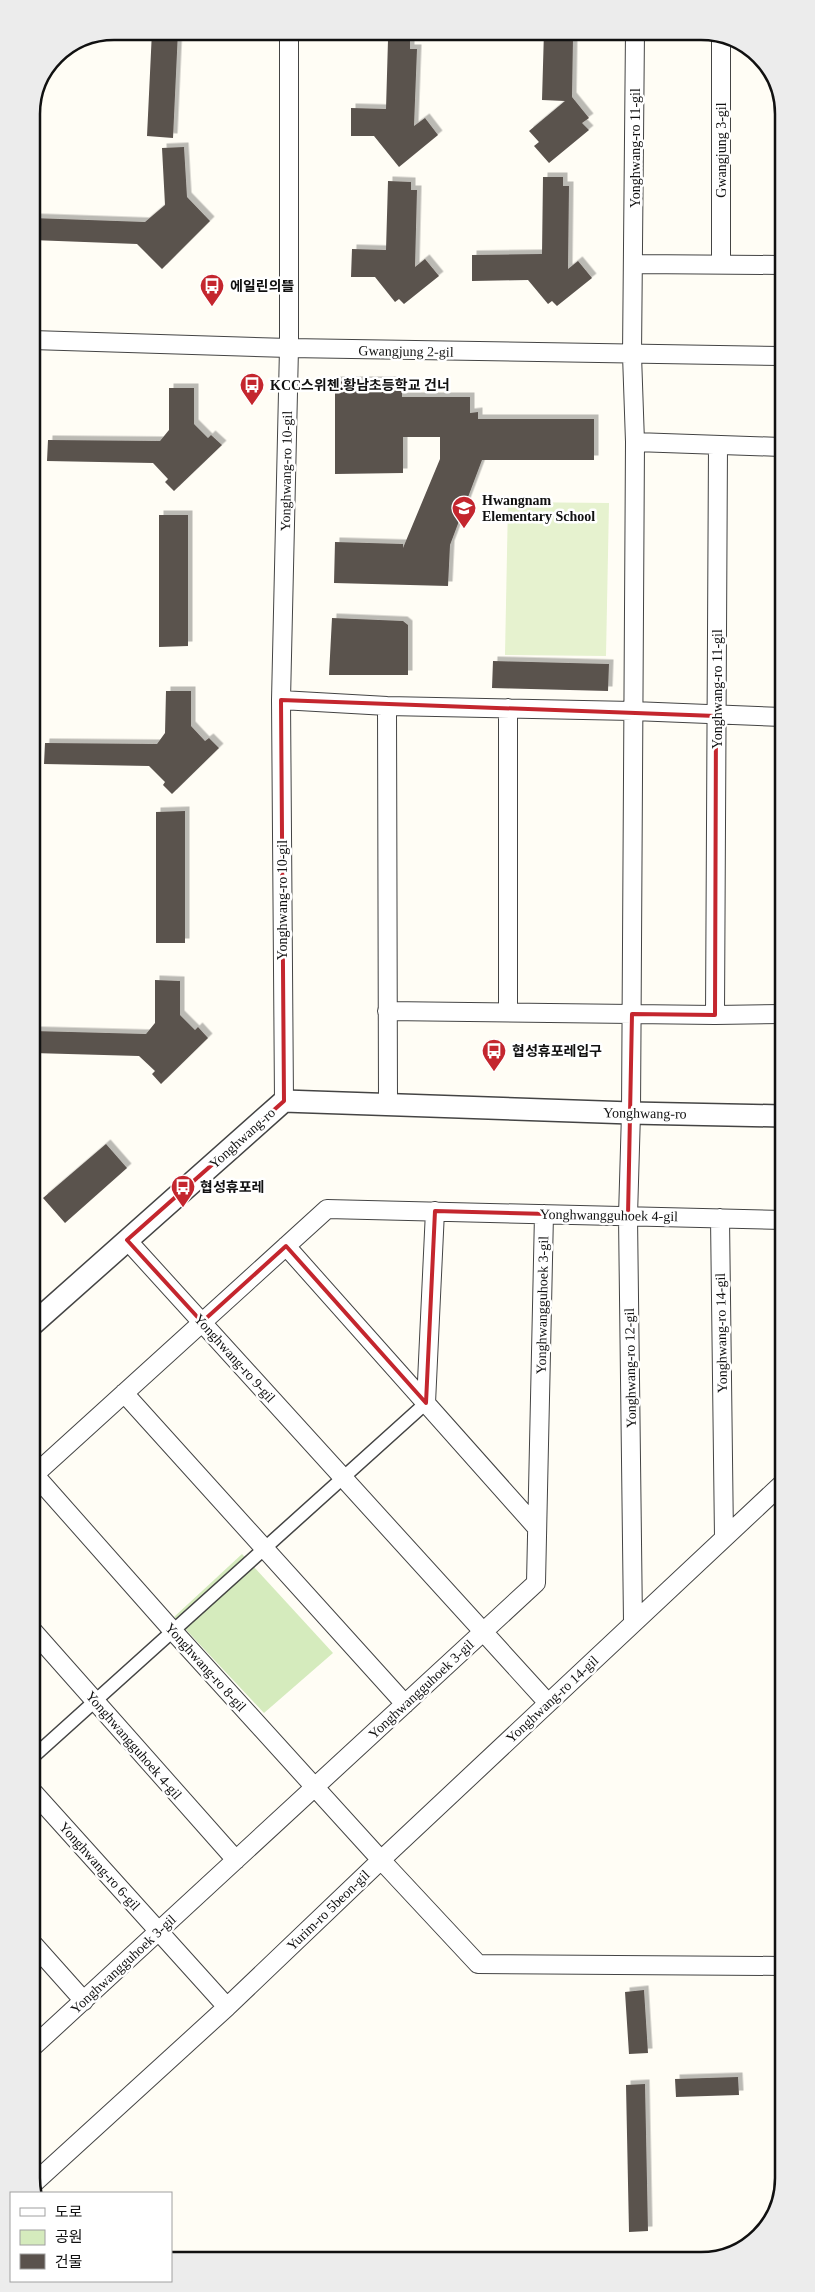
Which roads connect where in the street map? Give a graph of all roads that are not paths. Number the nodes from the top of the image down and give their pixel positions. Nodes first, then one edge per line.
1 (289, 40) edge
2 (636, 40) edge
3 (721, 43) edge
4 (634, 264) junction
5 (721, 264) junction
6 (775, 265) edge
7 (40, 340) edge
8 (289, 348) junction
9 (632, 355) junction
10 (775, 356) edge
11 (634, 442) junction
12 (718, 445) junction
13 (775, 446) edge
14 (281, 700) junction
15 (387, 706) junction
16 (508, 708) junction
17 (633, 711) junction
18 (716, 716) junction
19 (775, 717) edge
20 (387, 1011) junction
21 (508, 1012) junction
22 (632, 1014) junction
23 (775, 1014) edge
24 (715, 1015) junction
25 (284, 1101) junction
26 (388, 1103) junction
27 (632, 1114) junction
28 (775, 1116) edge
29 (435, 1211) junction
30 (544, 1214) junction
31 (628, 1216) junction
32 (720, 1218) junction
33 (775, 1220) edge
34 (127, 1240) junction
35 (286, 1246) junction
36 (40, 1318) edge
37 (202, 1322) junction
38 (124, 1393) junction
39 (426, 1403) junction
40 (40, 1469) edge
41 (343, 1477) junction
42 (40, 1481) edge
43 (775, 1490) edge
44 (537, 1528) junction
45 (724, 1538) junction
46 (264, 1548) junction
47 (633, 1623) junction
48 (173, 1631) junction
49 (483, 1632) junction
50 (40, 1639) edge
51 (95, 1700) junction
52 (548, 1703) junction
53 (405, 1704) junction
54 (40, 1750) edge
55 (316, 1786) junction
56 (40, 1800) edge
57 (236, 1860) junction
58 (380, 1860) junction
59 (159, 1931) junction
60 (40, 1952) edge
61 (775, 1966) edge
62 (84, 2000) junction
63 (227, 2007) junction
64 (40, 2040) edge
65 (40, 2178) edge

1 - 8 street, Yonghwang-ro 10-gil
2 - 4 street, Yonghwang-ro 11-gil
3 - 5 street, Gwangjung 3-gil
4 - 5 street
4 - 9 street, Yonghwang-ro 11-gil
5 - 6 street
7 - 8 street, Gwangjung 2-gil
8 - 9 street, Gwangjung 2-gil
8 - 14 street, Yonghwang-ro 10-gil
9 - 10 street, Gwangjung 2-gil
9 - 11 street, Yonghwang-ro 11-gil
11 - 12 street
11 - 17 street, Yonghwang-ro 11-gil
12 - 13 street
12 - 18 street, Yonghwang-ro 11-gil
14 - 15 street
14 - 25 street, Yonghwang-ro 10-gil
15 - 16 street
15 - 20 street
16 - 17 street
16 - 21 street
17 - 18 street
17 - 22 street, Yonghwang-ro 11-gil
18 - 19 street
18 - 24 street, Yonghwang-ro 11-gil
20 - 21 street
20 - 26 street
21 - 22 street
22 - 24 street
22 - 27 street, Yonghwang-ro 11-gil
23 - 24 street
25 - 26 street, Yonghwang-ro
25 - 34 street, Yonghwang-ro
26 - 27 street, Yonghwang-ro
27 - 28 street, Yonghwang-ro
27 - 31 street, Yonghwang-ro 12-gil
29 - 30 street, Yonghwangguhoek 4-gil
29 - 35 street, Yonghwangguhoek 4-gil
29 - 39 street
30 - 31 street, Yonghwangguhoek 4-gil
30 - 44 street, Yonghwangguhoek 3-gil
31 - 32 street, Yonghwangguhoek 4-gil
31 - 47 street, Yonghwang-ro 12-gil
32 - 33 street, Yonghwangguhoek 4-gil
32 - 45 street, Yonghwang-ro 14-gil
34 - 36 street, Yonghwang-ro
34 - 37 street, Yonghwang-ro 9-gil
35 - 37 street, Yonghwangguhoek 4-gil
35 - 39 street
37 - 38 street, Yonghwangguhoek 4-gil
37 - 41 street, Yonghwang-ro 9-gil
38 - 40 street, Yonghwangguhoek 4-gil
38 - 46 street
39 - 41 street
39 - 44 street
41 - 46 street
41 - 49 street, Yonghwang-ro 9-gil
42 - 48 street, Yonghwang-ro 8-gil
43 - 45 street, Yonghwang-ro 14-gil
44 - 49 street, Yonghwangguhoek 3-gil
45 - 47 street, Yonghwang-ro 14-gil
46 - 48 street
46 - 53 street
47 - 52 street, Yonghwang-ro 14-gil
48 - 51 street
48 - 55 street, Yonghwang-ro 8-gil
49 - 52 street, Yonghwang-ro 9-gil
49 - 53 street, Yonghwangguhoek 3-gil
50 - 51 street, Yonghwangguhoek 4-gil
51 - 54 street
51 - 57 street, Yonghwangguhoek 4-gil
52 - 58 street, Yonghwang-ro 14-gil
53 - 55 street, Yonghwangguhoek 3-gil
55 - 57 street, Yonghwangguhoek 3-gil
55 - 58 street, Yonghwang-ro 8-gil
56 - 59 street, Yonghwang-ro 6-gil
57 - 59 street, Yonghwangguhoek 3-gil
58 - 61 street, Yurim-ro 5beon-gil
58 - 63 street, Yurim-ro 5beon-gil
59 - 62 street, Yonghwangguhoek 3-gil
59 - 63 street, Yonghwang-ro 6-gil
60 - 62 street
62 - 64 street, Yonghwangguhoek 3-gil
63 - 65 street, Yurim-ro 5beon-gil

